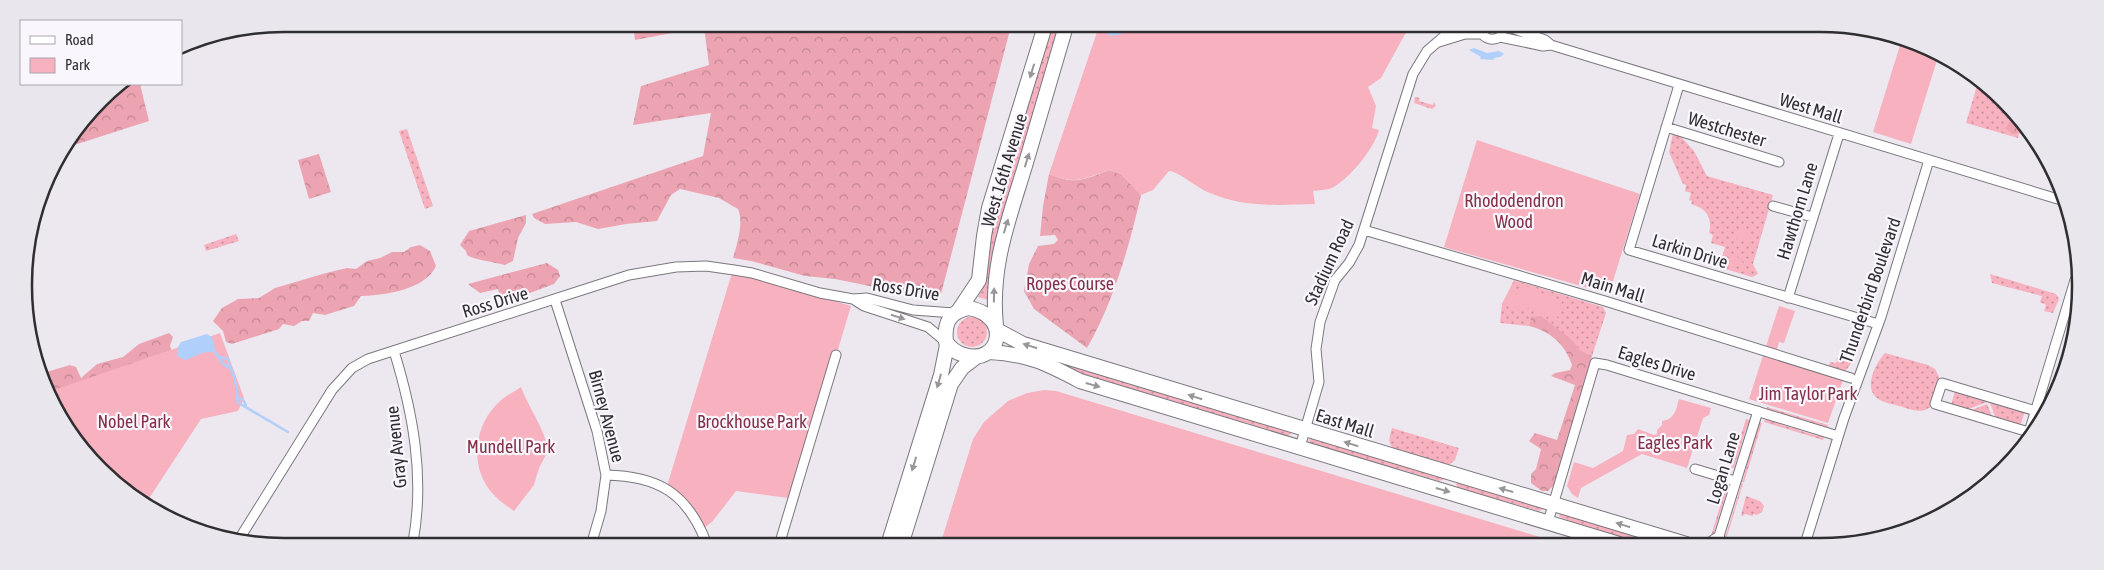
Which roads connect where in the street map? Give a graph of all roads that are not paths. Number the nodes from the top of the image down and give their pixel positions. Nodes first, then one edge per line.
1 (1044, 32) edge
2 (1064, 32) edge
3 (1449, 32) edge
4 (1476, 32) edge
5 (1482, 32) edge
6 (1502, 32) edge
7 (1523, 32) edge
8 (1500, 37) junction
9 (1436, 43) junction
10 (1551, 45) junction
11 (1679, 85) junction
12 (1666, 127) junction
13 (1839, 134) junction
14 (1929, 160) junction
15 (1779, 162) dead end
16 (2056, 198) edge
17 (1773, 206) dead end
18 (1812, 217) junction
19 (1364, 230) junction
20 (1788, 298) junction
21 (853, 299) junction
22 (555, 300) junction
23 (2071, 304) edge
24 (957, 311) junction
25 (1878, 324) junction
26 (996, 328) junction
27 (946, 343) junction
28 (394, 351) junction
29 (988, 352) junction
30 (836, 356) dead end
31 (975, 358) junction
32 (1852, 378) dead end
33 (1758, 411) junction
34 (2036, 411) junction
35 (2034, 417) edge
36 (1306, 430) junction
37 (2023, 433) edge
38 (1838, 436) junction
39 (1300, 447) junction
40 (1695, 469) dead end
41 (606, 475) junction
42 (1736, 481) junction
43 (1553, 504) junction
44 (1548, 522) junction
45 (243, 534) edge
46 (413, 538) edge
47 (593, 538) edge
48 (704, 538) edge
49 (781, 538) edge
50 (890, 538) edge
51 (903, 538) edge
52 (1600, 538) edge
53 (1666, 538) edge
54 (1722, 538) edge
55 (1807, 538) edge

1 -> 24 street, West 16th Avenue
26 -> 2 street, West 16th Avenue
3 - 9 street, Stadium Road
4 - 9 street
5 - 8 street, West Mall
6 - 8 street
7 - 10 street, West Mall
8 - 10 street, West Mall
9 - 19 street, Stadium Road
10 - 11 street, West Mall
11 - 12 street, Larkin Drive
11 - 13 street, West Mall
12 - 15 street, Westchester
12 - 20 street, Larkin Drive
13 - 14 street, West Mall
13 - 18 street, Hawthorn Lane
14 - 16 street, West Mall
14 - 25 street, Thunderbird Boulevard
17 - 18 street
18 - 20 street, Hawthorn Lane
19 - 32 street, Main Mall
19 - 36 street, Stadium Road
20 - 25 street, Larkin Drive
21 - 22 street, Ross Drive
21 - 24 street, Ross Drive
21 -> 27 street, Ross Drive
22 - 28 street, Ross Drive
22 - 41 street, Birney Avenue
23 - 34 street
24 - 26 street
24 - 27 street
25 - 38 street, Thunderbird Boulevard
26 - 29 street
36 -> 26 street, East Mall
27 - 31 street
27 -> 50 street
28 - 45 street, Ross Drive
28 - 46 street, Gray Avenue
29 - 31 street
29 -> 39 street, East Mall
30 - 49 street
31 - 51 street
33 - 38 street, Eagles Drive
33 - 42 street, Logan Lane
33 - 43 street, Eagles Drive
34 - 35 street
34 - 37 street
36 - 39 street, Stadium Road
43 -> 36 street, East Mall
38 - 55 street, Thunderbird Boulevard
39 -> 44 street, East Mall
40 - 42 street
41 - 47 street, Birney Avenue
41 - 48 street
42 - 54 street, Logan Lane
43 - 44 street, Eagles Drive
53 -> 43 street, East Mall
44 - 52 street, East Mall

